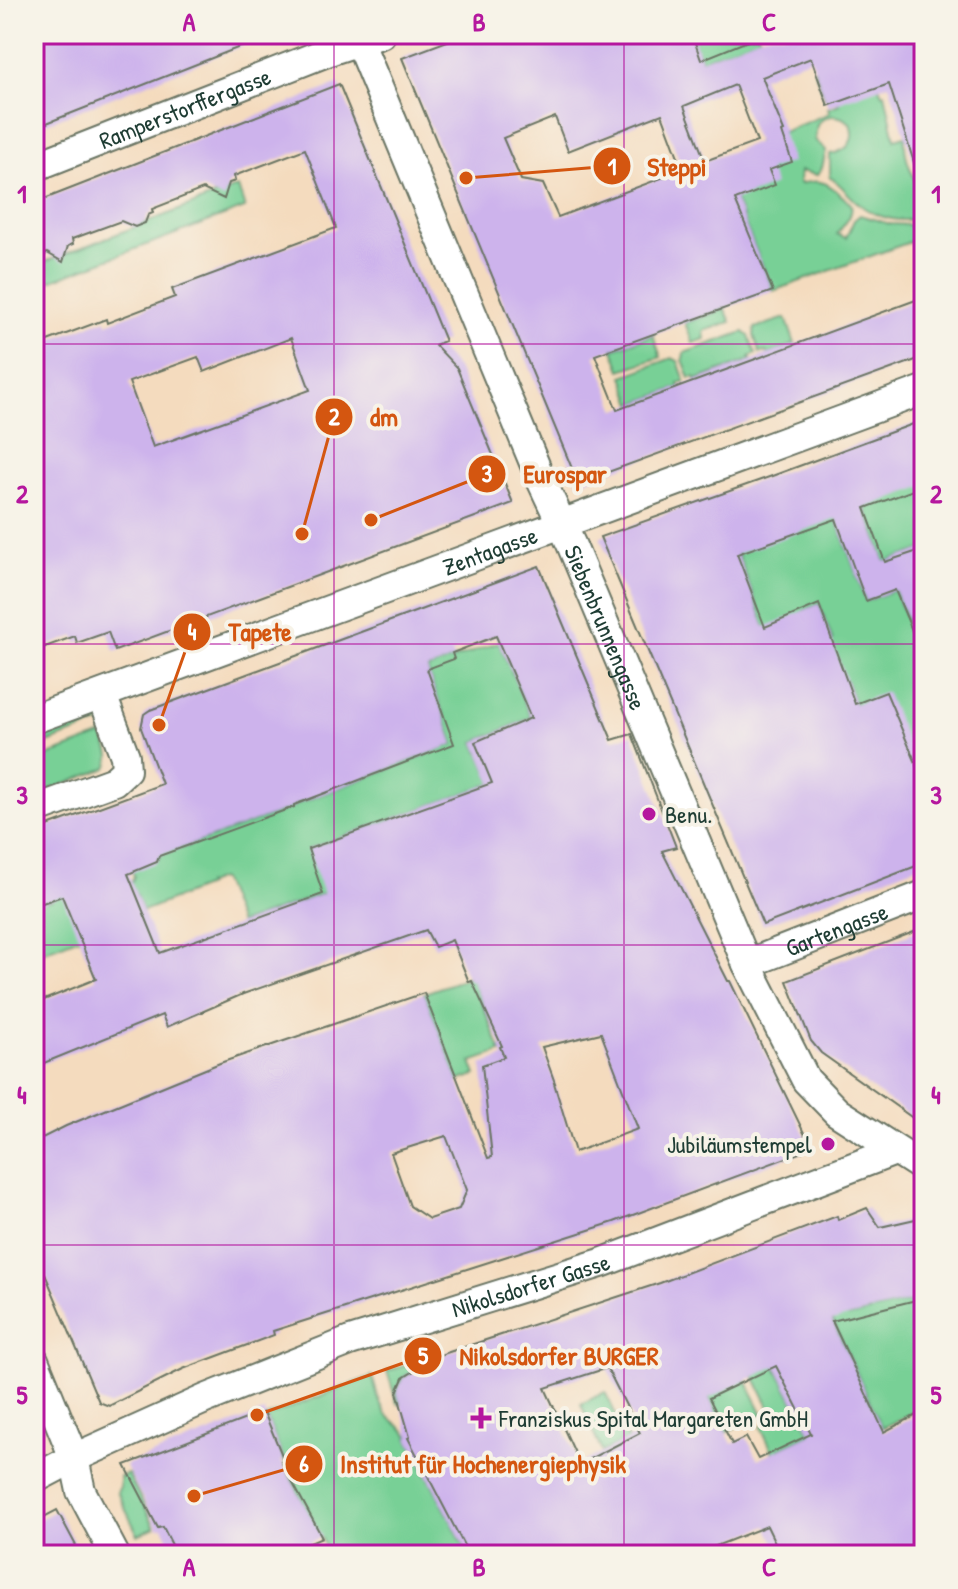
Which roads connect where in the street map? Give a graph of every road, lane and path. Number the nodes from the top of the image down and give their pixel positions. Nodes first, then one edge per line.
1 (365, 36) edge
2 (34, 167) edge
3 (924, 390) edge
4 (562, 523) junction
5 (102, 695) junction
6 (34, 719) edge
7 (34, 810) edge
8 (924, 895) edge
9 (747, 964) junction
10 (895, 1151) junction
11 (924, 1168) edge
12 (34, 1360) edge
13 (74, 1458) junction
14 (34, 1479) edge
15 (115, 1555) edge

1 - 2 street, Ramperstorffergasse
1 - 4 street, Siebenbrunnengasse
3 - 4 street, Zentagasse
4 - 5 street, Zentagasse
4 - 9 street, Siebenbrunnengasse
5 - 6 street, Zentagasse
5 - 7 street
8 - 9 street, Gartengasse
9 - 10 street, Siebenbrunnengasse
10 - 11 street, Siebenbrunnengasse
10 - 13 street, Nikolsdorfer Gasse
12 - 13 street
13 - 14 street, Nikolsdorfer Gasse
13 - 15 street

